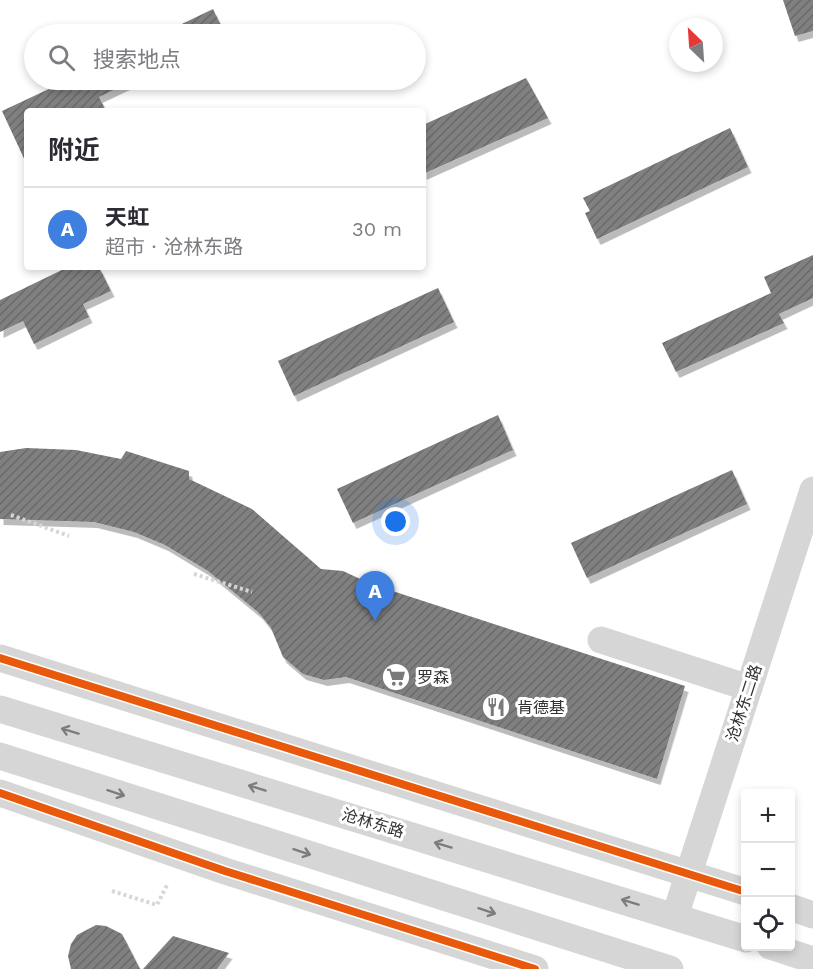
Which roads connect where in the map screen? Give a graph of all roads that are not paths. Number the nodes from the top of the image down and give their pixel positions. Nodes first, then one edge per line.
1 (812, 494) edge
2 (601, 640) dead end
3 (0, 658) edge
4 (749, 688) junction
5 (0, 709) edge
6 (0, 756) edge
7 (0, 793) edge
8 (689, 874) junction
9 (741, 890) edge
10 (795, 909) edge
11 (813, 915) edge
12 (675, 916) junction
13 (741, 937) edge
14 (785, 951) edge
15 (813, 960) edge
16 (662, 968) edge
17 (535, 969) edge

1 - 4 street, 沧林东二路
2 - 4 street
3 - 8 street
4 - 8 street, 沧林东二路
12 -> 5 street, 沧林东路
6 -> 16 street
7 - 17 street
8 - 9 street
8 - 12 street, 沧林东二路
10 - 11 street
12 - 13 street, 沧林东路
14 - 15 street

